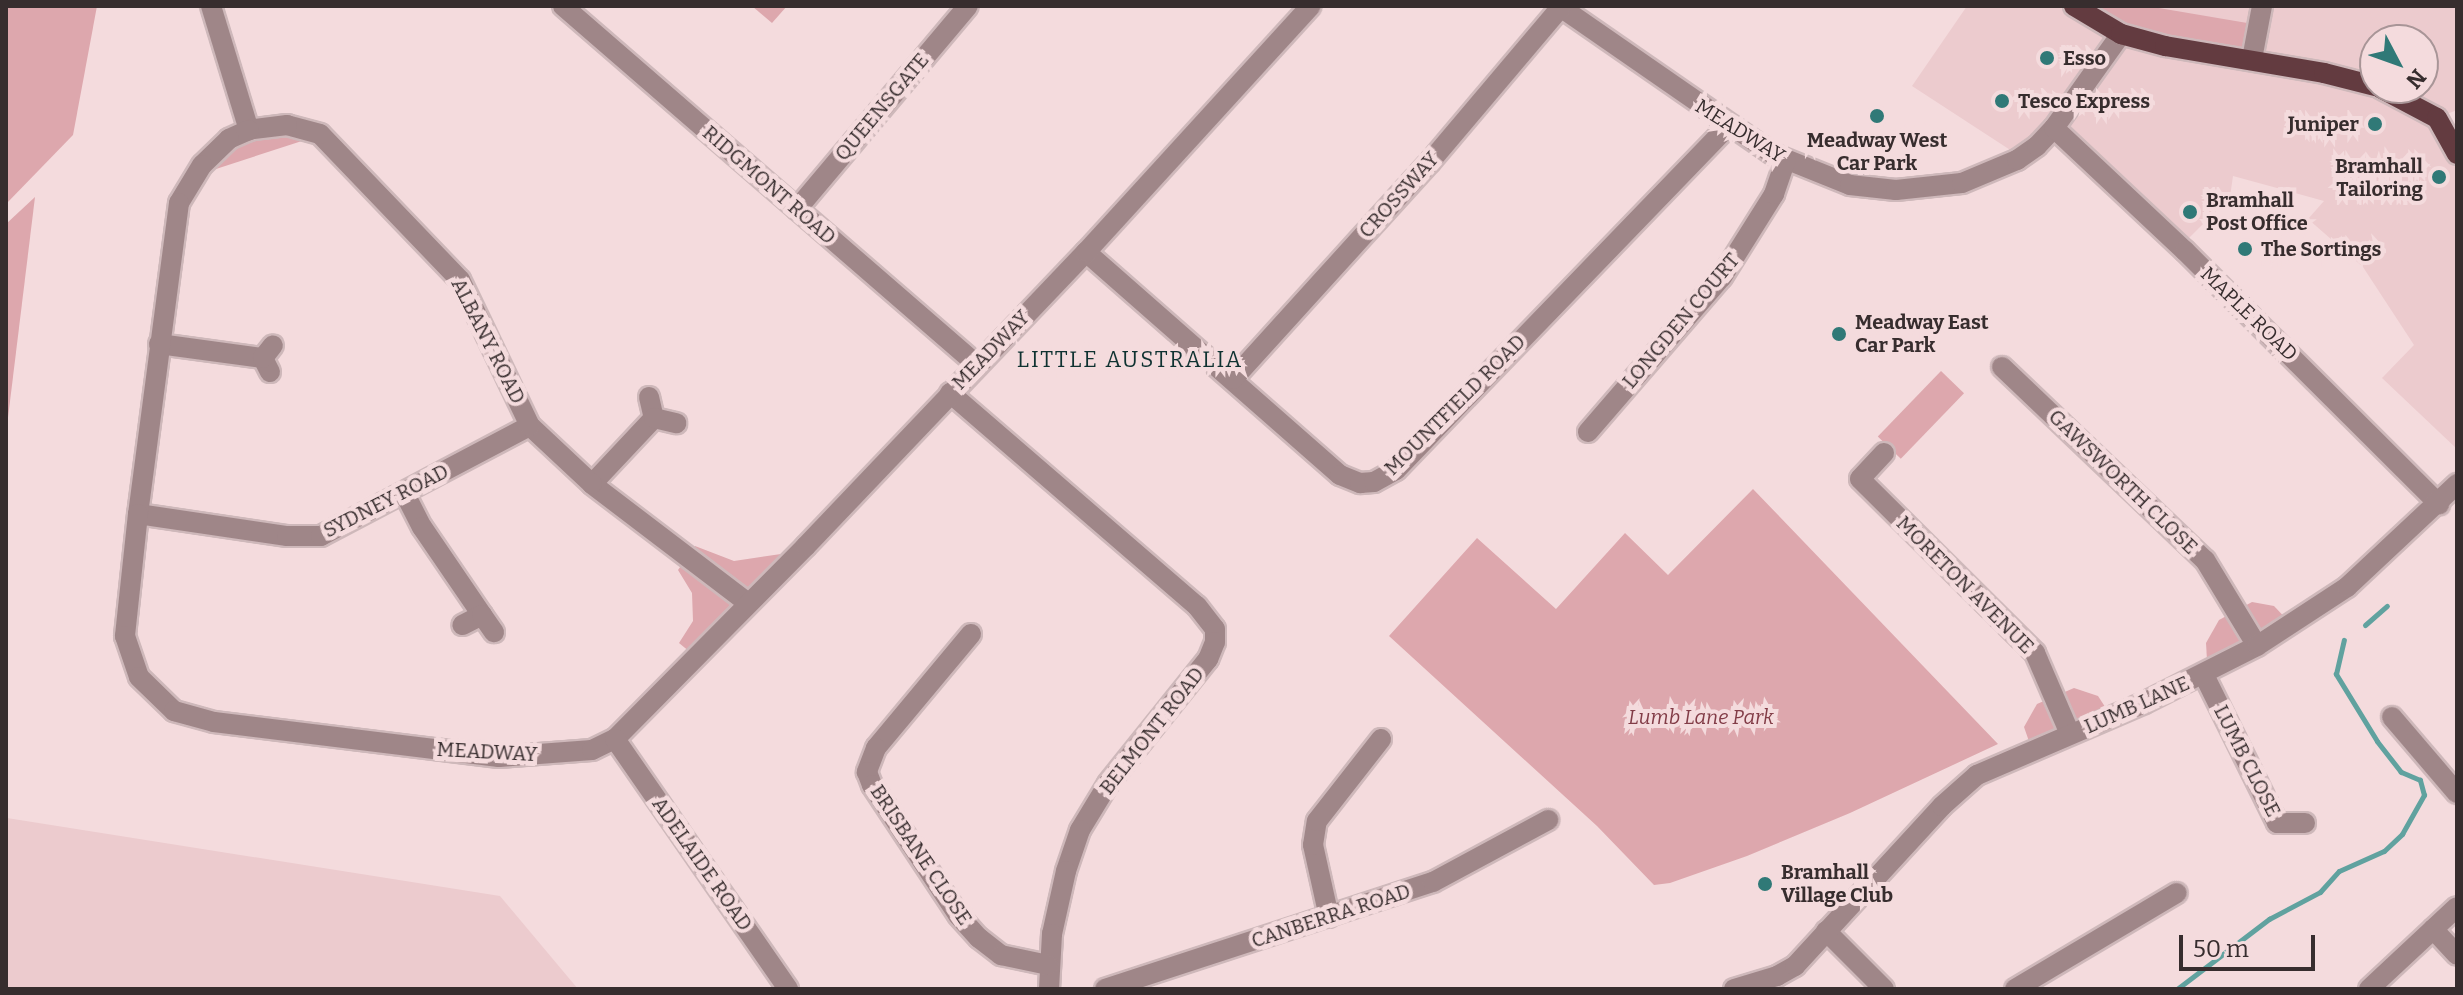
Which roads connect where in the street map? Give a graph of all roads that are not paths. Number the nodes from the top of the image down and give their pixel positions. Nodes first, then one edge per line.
1 (211, 6) edge
2 (563, 6) edge
3 (968, 6) edge
4 (1311, 6) edge
5 (2074, 6) edge
6 (2262, 6) edge
7 (1560, 7) edge
8 (2121, 34) junction
9 (2252, 59) junction
10 (2359, 83) edge
11 (2410, 104) edge
12 (2457, 110) edge
13 (2437, 118) junction
14 (1728, 126) junction
15 (2054, 128) junction
16 (249, 130) junction
17 (2457, 154) edge
18 (1786, 160) junction
19 (797, 209) junction
20 (1086, 252) junction
21 (159, 344) junction
22 (269, 359) dead end
23 (976, 364) junction
24 (2002, 367) dead end
25 (1233, 379) junction
26 (950, 393) junction
27 (649, 397) dead end
28 (654, 418) junction
29 (676, 423) dead end
30 (530, 426) junction
31 (1588, 432) dead end
32 (1884, 453) dead end
33 (592, 484) junction
34 (2457, 484) edge
35 (405, 494) junction
36 (2439, 504) junction
37 (138, 514) junction
38 (748, 603) junction
39 (482, 615) junction
40 (462, 625) dead end
41 (494, 632) dead end
42 (971, 634) dead end
43 (2257, 646) junction
44 (2204, 675) junction
45 (2392, 717) dead end
46 (2070, 734) junction
47 (615, 739) junction
48 (1381, 739) dead end
49 (2457, 793) edge
50 (1548, 820) dead end
51 (2305, 823) dead end
52 (2177, 893) dead end
53 (2457, 907) edge
54 (1329, 917) junction
55 (2433, 929) junction
56 (1826, 931) junction
57 (2457, 955) edge
58 (1048, 965) junction
59 (788, 989) edge
60 (1049, 989) edge
61 (1105, 989) edge
62 (1734, 989) edge
63 (1884, 989) edge
64 (2015, 989) edge
65 (2369, 989) edge

1 - 16 street
2 - 19 street, RIDGMONT ROAD
3 - 19 street, QUEENSGATE
4 - 20 street, MEADWAY
5 - 8 main road
6 - 9 street
7 - 14 street, MEADWAY
7 - 25 street, CROSSWAY
8 - 9 main road
8 - 15 street, MEADWAY
9 - 10 main road
11 - 13 main road
12 - 13 main road
13 - 17 main road
14 - 18 street, MEADWAY
14 - 25 street, MOUNTFIELD ROAD
15 - 18 street, MEADWAY
15 - 36 street, MAPLE ROAD
16 - 21 street, MEADWAY
16 - 30 street, ALBANY ROAD
18 - 31 street, LONGDEN COURT
19 - 23 street, RIDGMONT ROAD
20 - 23 street, MEADWAY
20 - 25 street, MOUNTFIELD ROAD
21 - 22 street
21 - 37 street, MEADWAY
23 - 26 street, MEADWAY
24 - 43 street, GAWSWORTH CLOSE
26 - 38 street, MEADWAY
26 - 58 street, BELMONT ROAD
27 - 28 street
28 - 29 street
28 - 33 street
30 - 33 street, ALBANY ROAD
30 - 35 street, SYDNEY ROAD
32 - 46 street, MORETON AVENUE
33 - 38 street, ALBANY ROAD
34 - 36 street, LUMB LANE
35 - 37 street, SYDNEY ROAD
35 - 39 street
36 - 43 street, LUMB LANE
37 - 47 street, MEADWAY
38 - 47 street, MEADWAY
39 - 40 street
39 - 41 street
42 - 58 street, BRISBANE CLOSE
43 - 44 street, LUMB LANE
44 - 46 street, LUMB LANE
44 - 51 street, LUMB CLOSE
45 - 49 street
46 - 56 street, LUMB LANE
47 - 59 street, ADELAIDE ROAD
48 - 54 street
50 - 54 street, CANBERRA ROAD
52 - 64 street
53 - 55 street
54 - 61 street, CANBERRA ROAD
55 - 57 street
55 - 65 street
56 - 62 street, LUMB LANE
56 - 63 street
58 - 60 street, BELMONT ROAD

